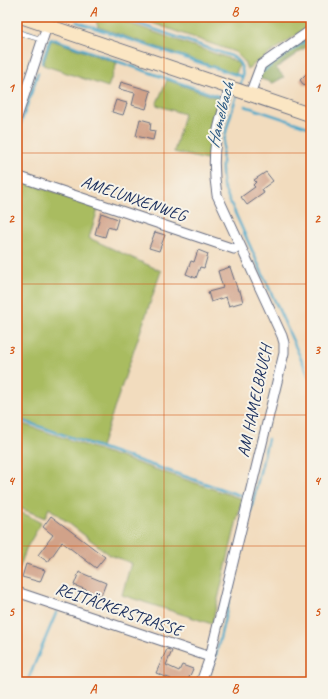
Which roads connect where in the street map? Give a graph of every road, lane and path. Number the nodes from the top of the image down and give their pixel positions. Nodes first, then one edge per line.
1 (22, 17) edge
2 (47, 26) junction
3 (311, 30) edge
4 (17, 32) edge
5 (43, 40) junction
6 (239, 90) junction
7 (311, 115) edge
8 (17, 117) edge
9 (17, 176) edge
10 (240, 247) junction
11 (17, 592) edge
12 (210, 657) junction
13 (201, 682) edge

1 - 2 street
2 - 5 street
2 - 6 street
3 - 6 street, AM HAMELBRUCH
4 - 5 lane
5 - 8 street
6 - 7 street
6 - 10 street, AM HAMELBRUCH
9 - 10 street, AMELUNXENWEG
10 - 12 street, AM HAMELBRUCH
11 - 12 street, REITÄCKERSTRASSE
12 - 13 street, AM HAMELBRUCH

